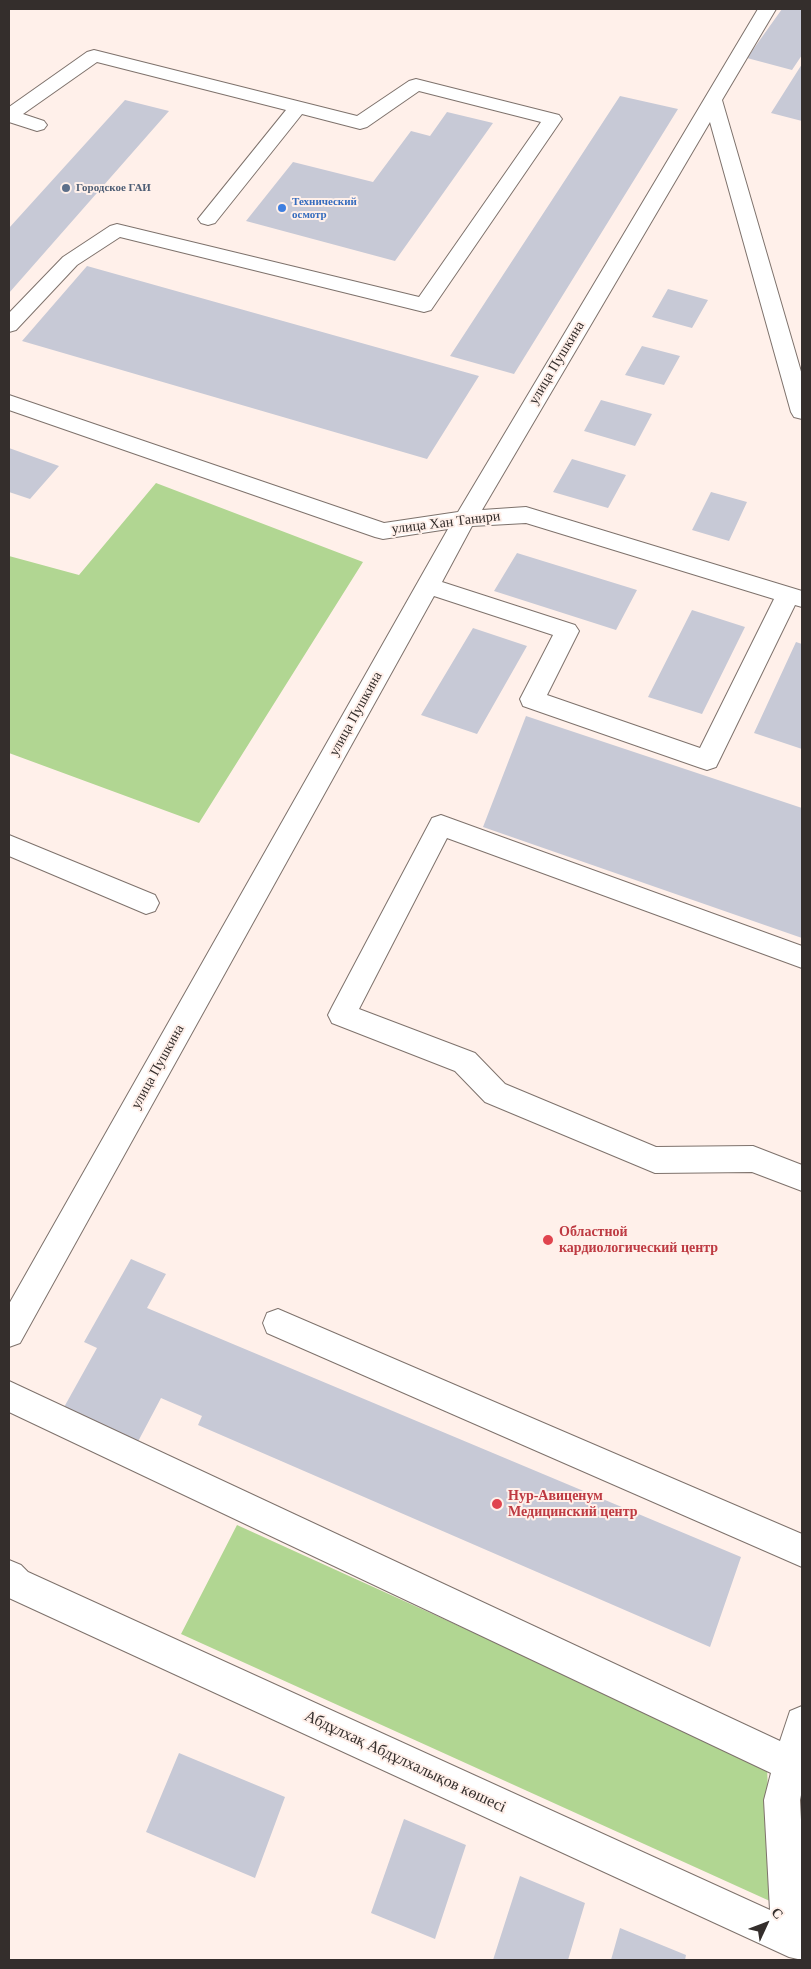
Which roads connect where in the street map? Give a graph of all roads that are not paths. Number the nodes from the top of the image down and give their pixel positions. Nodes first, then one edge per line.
1 (767, 9) edge
2 (712, 100) junction
3 (298, 107) junction
4 (9, 116) edge
5 (37, 125) dead end
6 (208, 219) dead end
7 (9, 325) edge
8 (9, 402) edge
9 (802, 412) edge
10 (465, 519) junction
11 (428, 586) junction
12 (795, 597) edge
13 (9, 845) edge
14 (146, 903) dead end
15 (802, 957) edge
16 (802, 1178) edge
17 (278, 1323) dead end
18 (9, 1333) edge
19 (9, 1396) edge
20 (802, 1551) edge
21 (9, 1577) edge
22 (802, 1723) edge
23 (791, 1764) junction
24 (796, 1941) edge

1 - 2 street, улица Пушкина
2 - 9 street
2 - 10 street, улица Пушкина
3 - 4 street
3 - 6 street
3 - 7 street
4 - 5 street
8 - 10 street, улица Хан Танири
10 - 11 street, улица Пушкина
10 - 12 street, улица Хан Танири
11 - 12 street
11 - 18 street, улица Пушкина
13 - 14 street
15 - 16 street
17 - 20 street
19 - 23 street
21 - 24 street, Абдұлхақ Абдұлхалықов көшесі
22 - 23 street
23 - 24 street

